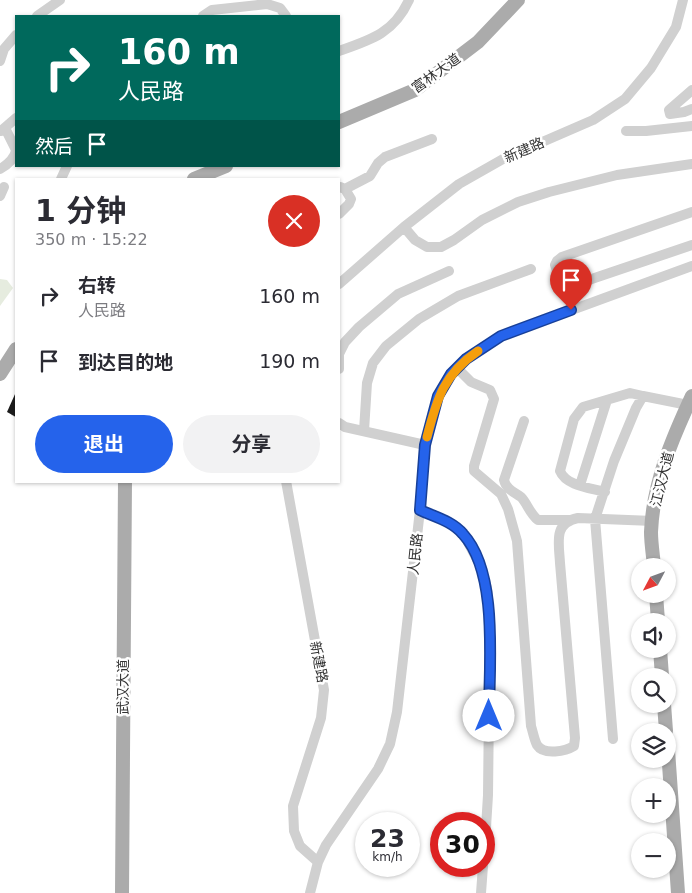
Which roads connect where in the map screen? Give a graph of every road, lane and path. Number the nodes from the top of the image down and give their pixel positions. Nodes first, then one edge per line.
1 (60, 0) edge
2 (410, 0) edge
3 (518, 0) edge
4 (683, 0) edge
5 (38, 15) edge
6 (204, 15) edge
7 (285, 15) edge
8 (15, 36) edge
9 (340, 51) edge
10 (0, 61) edge
11 (692, 90) edge
12 (692, 109) edge
13 (15, 119) edge
14 (340, 122) edge
15 (692, 126) edge
16 (3, 130) edge
17 (626, 131) dead end
18 (432, 138) dead end
19 (15, 146) edge
20 (15, 149) edge
21 (692, 164) edge
22 (224, 167) edge
23 (0, 169) edge
24 (196, 178) edge
25 (342, 188) edge
26 (692, 212) edge
27 (340, 213) edge
28 (404, 228) junction
29 (692, 245) edge
30 (692, 266) edge
31 (531, 270) dead end
32 (449, 271) dead end
33 (340, 283) edge
34 (15, 351) edge
35 (340, 354) edge
36 (457, 368) junction
37 (0, 374) edge
38 (643, 396) junction
39 (607, 400) junction
40 (690, 401) edge
41 (524, 421) dead end
42 (340, 424) edge
43 (364, 431) junction
44 (425, 445) junction
45 (125, 483) edge
46 (286, 483) edge
47 (580, 486) junction
48 (605, 492) junction
49 (420, 510) junction
50 (596, 519) junction
51 (569, 520) junction
52 (652, 521) junction
53 (653, 558) edge
54 (613, 739) dead end
55 (669, 768) edge
56 (487, 812) edge
57 (318, 862) junction
58 (482, 877) edge
59 (122, 893) edge
60 (310, 893) edge
61 (481, 893) edge
62 (678, 893) edge

1 - 5 street
2 - 9 street
3 - 14 main road, 富林大道
4 - 28 street, 新建路
6 - 7 street
8 - 10 street
11 - 12 street
13 - 16 street
15 - 17 street
16 - 19 street
18 - 25 street
20 - 23 street
21 - 28 street
22 - 24 main road
25 - 27 street
26 - 29 street
28 - 33 street, 新建路
30 - 36 street, 人民路
31 - 43 street
32 - 35 street
34 - 37 main road
36 - 44 street, 人民路
36 - 51 street
38 - 39 street
38 - 40 street
38 - 48 street
39 - 47 street
39 - 47 street
40 - 52 main road, 江汉大道
41 - 51 street
42 - 43 street
43 - 44 street
44 - 49 street, 人民路
45 - 59 main road, 武汉大道
46 - 57 street, 新建路
47 - 48 street
48 - 50 street
49 - 56 street
49 - 57 street, 人民路
50 - 51 street
50 - 52 street
50 - 54 street
52 - 53 main road, 江汉大道
55 - 62 main road
57 - 60 street, 人民路
58 - 61 street

